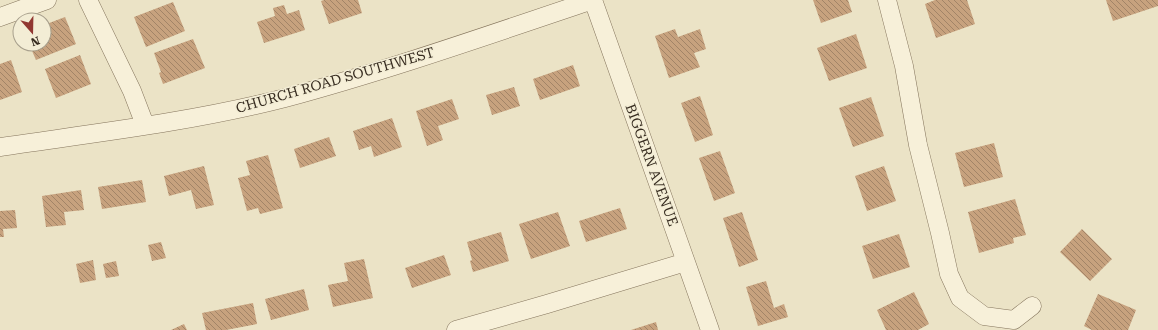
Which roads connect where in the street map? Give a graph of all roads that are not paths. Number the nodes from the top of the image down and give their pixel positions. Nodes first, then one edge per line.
1 (47, 0) edge
2 (88, 0) edge
3 (593, 0) edge
4 (887, 0) edge
5 (0, 17) edge
6 (145, 125) junction
7 (0, 147) edge
8 (686, 262) junction
9 (1032, 306) dead end
10 (456, 330) edge
11 (710, 330) edge

1 - 5 street
2 - 6 street
3 - 6 street, CHURCH ROAD SOUTHWEST
3 - 8 street, BIGGERN AVENUE
4 - 9 street
6 - 7 street, CHURCH ROAD SOUTHWEST
8 - 10 street
8 - 11 street, BIGGERN AVENUE

